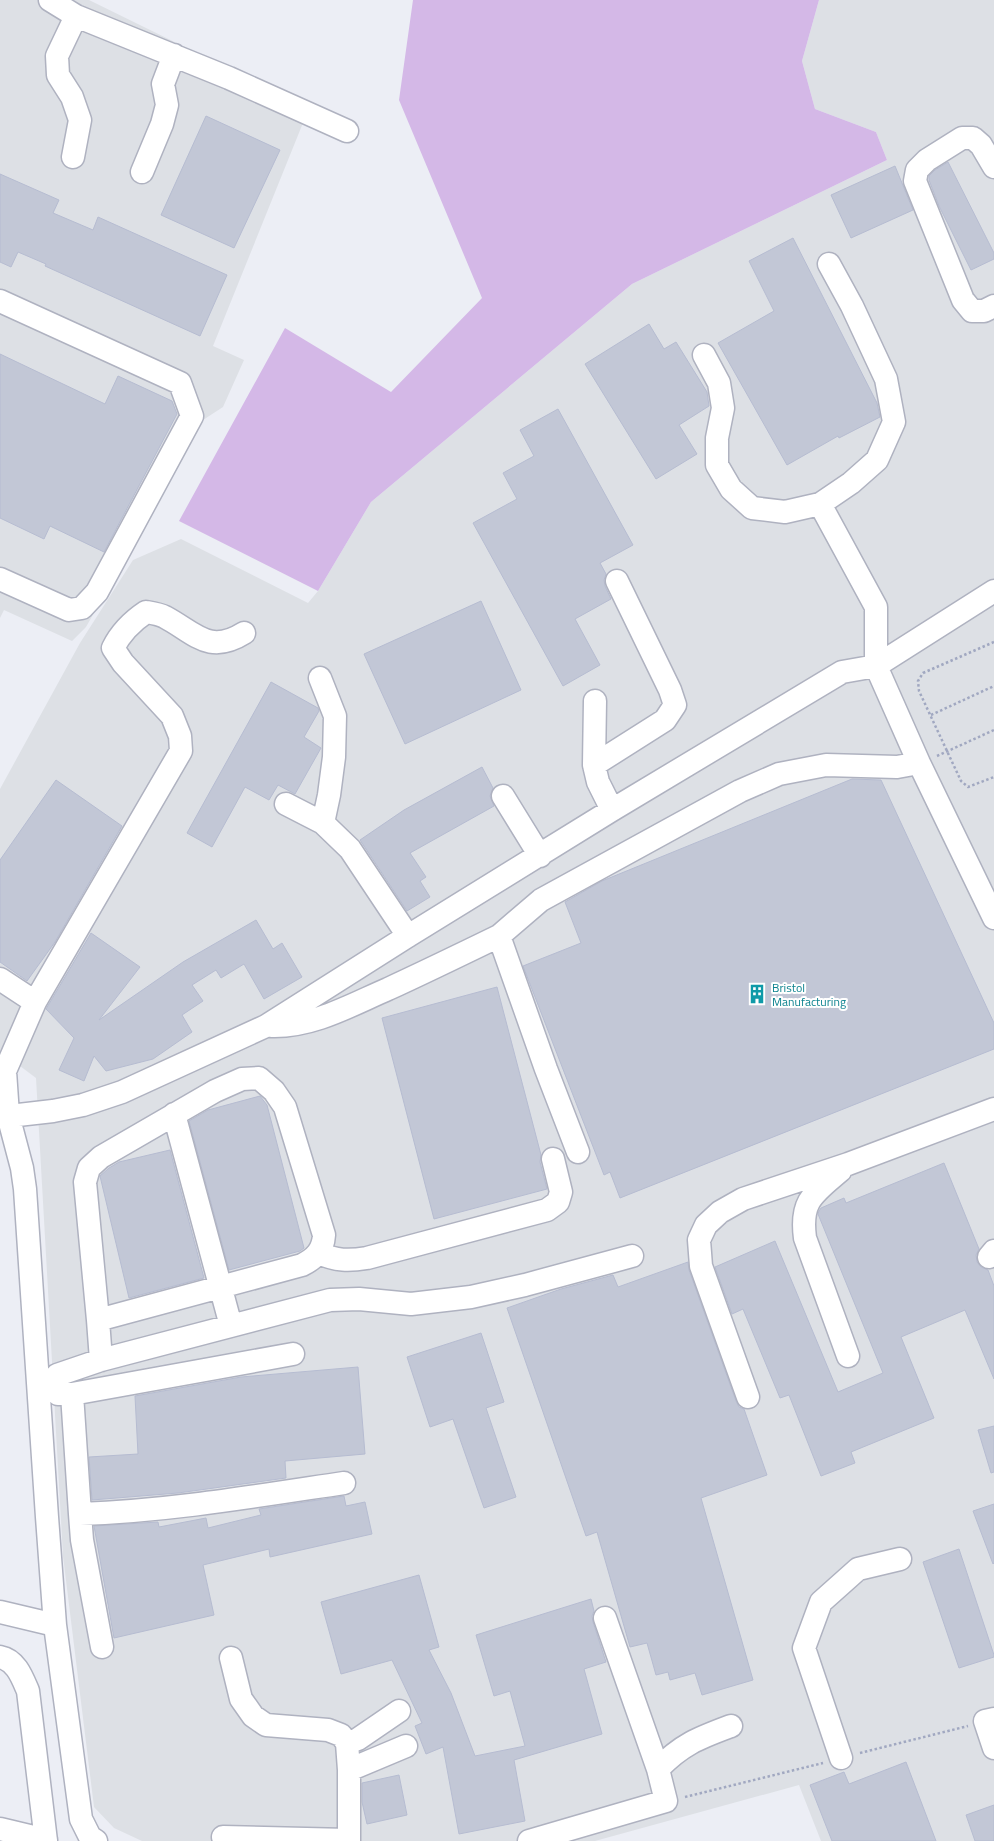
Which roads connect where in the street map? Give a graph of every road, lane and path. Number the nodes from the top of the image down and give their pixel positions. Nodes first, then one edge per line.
1 (50, 0) edge
2 (76, 16) junction
3 (174, 55) junction
4 (347, 131) dead end
5 (73, 157) dead end
6 (994, 167) edge
7 (142, 172) dead end
8 (829, 264) dead end
9 (0, 301) edge
10 (994, 306) edge
11 (704, 354) dead end
12 (820, 504) junction
13 (0, 579) edge
14 (617, 581) dead end
15 (994, 591) edge
16 (244, 633) dead end
17 (994, 642) edge
18 (876, 666) junction
19 (320, 678) dead end
20 (994, 686) edge
21 (595, 701) dead end
22 (930, 716) junction
23 (994, 730) edge
24 (946, 752) junction
25 (919, 763) junction
26 (594, 765) junction
27 (994, 777) edge
28 (503, 796) dead end
29 (286, 804) dead end
30 (612, 810) junction
31 (323, 823) junction
32 (540, 856) junction
33 (994, 918) edge
34 (408, 936) junction
35 (499, 936) junction
36 (0, 979) edge
37 (35, 1002) junction
38 (266, 1026) junction
39 (994, 1109) edge
40 (3, 1114) edge
41 (174, 1114) junction
42 (578, 1152) dead end
43 (553, 1159) dead end
44 (848, 1164) junction
45 (319, 1253) junction
46 (632, 1256) dead end
47 (220, 1286) junction
48 (98, 1320) junction
49 (230, 1326) junction
50 (293, 1354) dead end
51 (848, 1356) dead end
52 (101, 1360) junction
53 (44, 1386) junction
54 (72, 1394) junction
55 (748, 1397) dead end
56 (344, 1483) dead end
57 (80, 1514) junction
58 (900, 1560) dead end
59 (0, 1612) edge
60 (605, 1618) dead end
61 (56, 1625) junction
62 (102, 1647) dead end
63 (0, 1657) edge
64 (231, 1658) dead end
65 (399, 1712) dead end
66 (989, 1720) edge
67 (731, 1726) dead end
68 (347, 1743) junction
69 (406, 1746) dead end
70 (994, 1748) edge
71 (840, 1758) dead end
72 (658, 1769) junction
73 (349, 1770) junction
74 (0, 1829) edge
75 (223, 1837) dead end
76 (348, 1840) edge
77 (46, 1841) edge
78 (96, 1841) edge
79 (529, 1841) edge

1 - 2 street
2 - 3 street
2 - 5 street
3 - 4 street
3 - 7 street
6 - 10 street
8 - 12 street
9 - 13 street
11 - 12 street
12 - 18 street
14 - 26 street
15 - 18 street
16 - 37 street
17 - 22 path
18 - 25 street
18 - 30 street
19 - 31 street
20 - 22 path
21 - 26 street
22 - 24 path
23 - 24 path
24 - 27 path
25 - 33 street
25 - 35 street
26 - 30 street
28 - 32 street
29 - 31 street
30 - 32 street
31 - 34 street
32 - 34 street
34 - 38 street
35 - 38 street
35 - 42 street
36 - 37 street
37 - 40 street
38 - 40 street
39 - 44 street
40 - 53 street
41 - 45 street
41 - 47 street
41 - 48 street
43 - 45 street
44 - 51 street
44 - 55 street
45 - 47 street
46 - 49 street
47 - 48 street
47 - 49 street
48 - 52 street
49 - 52 street
50 - 54 street
52 - 53 street
53 - 54 street
53 - 61 street
54 - 57 street
56 - 57 street
57 - 62 street
58 - 71 street
59 - 61 street
60 - 72 street
61 - 78 street
63 - 77 street
64 - 68 street
65 - 68 street
66 - 70 street
67 - 72 street
68 - 73 street
69 - 73 street
72 - 79 street
73 - 76 street
74 - 77 street
75 - 76 street

